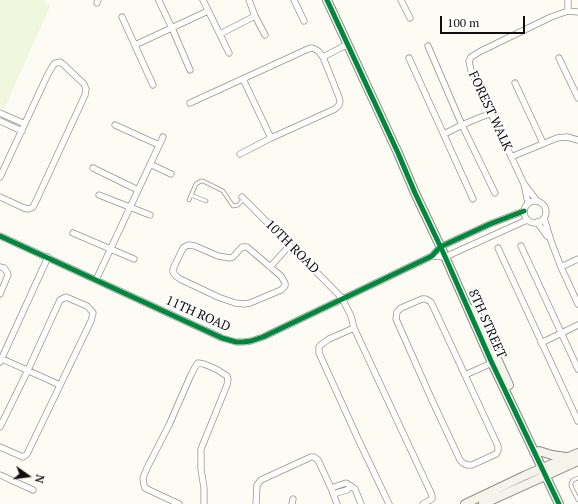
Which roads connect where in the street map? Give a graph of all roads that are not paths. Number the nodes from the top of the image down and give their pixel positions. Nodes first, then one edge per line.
1 (203, 0) edge
2 (249, 0) edge
3 (294, 0) edge
4 (327, 0) edge
5 (401, 0) edge
6 (568, 0) edge
7 (158, 2) dead end
8 (208, 11) junction
9 (568, 11) junction
10 (578, 12) edge
11 (255, 16) junction
12 (122, 17) dead end
13 (410, 18) dead end
14 (304, 21) dead end
15 (172, 28) junction
16 (220, 34) junction
17 (265, 35) dead end
18 (348, 44) junction
19 (135, 45) junction
20 (428, 46) dead end
21 (228, 53) dead end
22 (323, 56) junction
23 (409, 58) dead end
24 (559, 58) dead end
25 (190, 70) dead end
26 (243, 79) junction
27 (515, 83) dead end
28 (153, 85) dead end
29 (578, 98) edge
30 (190, 103) dead end
31 (0, 113) edge
32 (490, 114) junction
33 (0, 121) edge
34 (25, 124) junction
35 (115, 125) dead end
36 (462, 125) junction
37 (22, 131) junction
38 (444, 134) junction
39 (163, 137) dead end
40 (271, 138) junction
41 (578, 140) edge
42 (543, 143) junction
43 (159, 145) junction
44 (240, 154) dead end
45 (511, 157) junction
46 (150, 164) junction
47 (93, 168) dead end
48 (171, 174) dead end
49 (0, 177) edge
50 (524, 184) junction
51 (138, 190) junction
52 (495, 193) dead end
53 (99, 194) dead end
54 (191, 195) junction
55 (0, 196) edge
56 (243, 198) joint
57 (473, 199) dead end
58 (189, 200) dead end
59 (206, 201) dead end
60 (537, 201) junction
61 (528, 203) junction
62 (130, 207) junction
63 (524, 211) junction
64 (150, 215) dead end
65 (508, 216) junction
66 (544, 218) junction
67 (527, 220) junction
68 (537, 222) junction
69 (513, 227) junction
70 (481, 228) junction
71 (73, 233) dead end
72 (0, 236) edge
73 (486, 239) junction
74 (550, 241) junction
75 (290, 245) junction
76 (442, 246) junction
77 (521, 246) dead end
78 (498, 248) dead end
79 (110, 249) junction
80 (432, 256) junction
81 (447, 256) junction
82 (48, 257) junction
83 (134, 259) dead end
84 (578, 259) edge
85 (0, 267) edge
86 (270, 267) junction
87 (561, 267) junction
88 (96, 280) junction
89 (0, 294) edge
90 (342, 298) junction
91 (578, 304) edge
92 (578, 325) edge
93 (354, 328) junction
94 (562, 333) junction
95 (542, 343) junction
96 (1, 359) edge
97 (495, 362) junction
98 (578, 369) edge
99 (28, 370) junction
100 (465, 374) junction
101 (60, 385) junction
102 (578, 421) edge
103 (0, 426) edge
104 (0, 447) edge
105 (537, 451) junction
106 (578, 453) edge
107 (566, 458) junction
108 (578, 460) edge
109 (546, 471) junction
110 (0, 475) edge
111 (526, 475) junction
112 (578, 478) edge
113 (351, 486) junction
114 (331, 488) junction
115 (33, 490) dead end
116 (333, 494) junction
117 (578, 500) edge
118 (179, 504) edge
119 (204, 504) edge
120 (256, 504) edge
121 (337, 504) edge
122 (362, 504) edge
123 (389, 504) edge
124 (423, 504) edge
125 (465, 504) edge
126 (483, 504) edge
127 (559, 504) edge
128 (564, 504) edge

1 - 8 street
2 - 11 street
3 - 14 street
4 - 18 street, 8TH STREET
5 - 13 street
6 - 9 street
7 - 15 street
8 - 15 street
8 - 16 street
9 - 10 street, FOREST WALK
9 - 32 street, FOREST WALK
11 - 16 street
11 - 17 street
12 - 19 street
15 - 19 street
15 - 25 street
16 - 21 street
18 - 22 street
18 - 76 street, 8TH STREET
19 - 28 street
20 - 36 street
22 - 26 street
22 - 40 street
23 - 38 street
24 - 29 street
26 - 30 street
26 - 40 street
27 - 42 street
31 - 34 street
32 - 36 street
32 - 45 street, FOREST WALK
33 - 37 street
34 - 37 street
34 - 55 street
35 - 43 street
36 - 38 street
36 - 52 street
37 - 49 street
38 - 57 street
39 - 43 street
40 - 44 street
41 - 42 street
42 - 45 street
43 - 46 street
45 - 50 street, FOREST WALK
46 - 48 street
46 - 51 street
47 - 51 street
50 - 60 street, FOREST WALK
50 - 61 street, FOREST WALK
51 - 62 street
53 - 62 street
54 - 56 lane
54 - 58 lane
54 - 59 lane
56 - 75 street, 10TH ROAD
60 - 61 street
60 - 66 street
61 - 63 street
62 - 64 street
62 - 79 street
63 - 65 street
63 - 67 street
65 - 69 street
65 - 70 street
66 - 68 street
66 - 74 street
67 - 68 street
67 - 69 street
68 - 74 street
69 - 73 street
70 - 73 street
70 - 76 street
71 - 79 street
72 - 82 street, 11TH ROAD
73 - 81 street
74 - 87 street
75 - 86 street
75 - 90 street, 10TH ROAD
76 - 80 street, 11TH ROAD
76 - 81 street, 8TH STREET
77 - 94 street
78 - 95 street
79 - 83 street
79 - 88 street
80 - 81 street, 11TH ROAD
80 - 90 street, 11TH ROAD
81 - 97 street, 8TH STREET
82 - 88 street, 11TH ROAD
82 - 96 street
84 - 87 street
85 - 89 street
86 - 86 street
87 - 91 street
88 - 90 street, 11TH ROAD
90 - 93 street, 10TH ROAD
92 - 94 street
93 - 123 street
93 - 124 street, 10TH ROAD
94 - 95 street
94 - 98 street
95 - 102 street
96 - 99 street
97 - 100 street
97 - 105 street, 8TH STREET
99 - 101 street
99 - 101 street
99 - 103 street
100 - 100 street
101 - 104 street
105 - 107 street
105 - 109 street, 8TH STREET
105 - 111 street
106 - 107 street
107 - 109 street
108 - 109 street
109 - 111 street
109 - 126 street
109 - 127 street, 8TH STREET
109 - 128 street, 8TH STREET
110 - 115 street
111 - 125 street
112 - 117 lane
113 - 114 street
113 - 116 street
113 - 122 street
114 - 116 street
114 - 120 street
116 - 121 street
118 - 119 street

